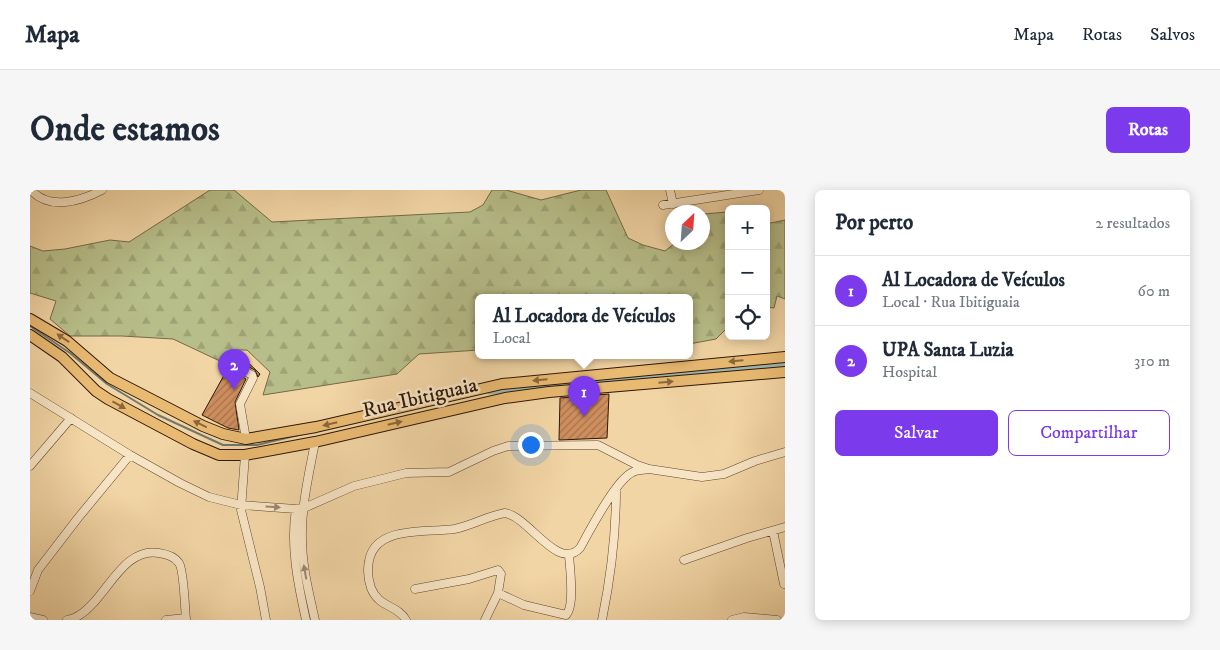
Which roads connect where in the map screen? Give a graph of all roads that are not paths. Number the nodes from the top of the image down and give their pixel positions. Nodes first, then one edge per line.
1 (30, 190) edge
2 (102, 190) edge
3 (670, 190) edge
4 (759, 190) edge
5 (673, 204) junction
6 (663, 205) dead end
7 (30, 319) edge
8 (30, 335) edge
9 (785, 357) edge
10 (232, 365) dead end
11 (785, 372) edge
12 (558, 385) junction
13 (30, 393) edge
14 (70, 418) junction
15 (238, 419) dead end
16 (315, 442) junction
17 (245, 443) junction
18 (785, 452) edge
19 (130, 455) junction
20 (30, 466) edge
21 (649, 469) junction
22 (616, 490) junction
23 (241, 505) junction
24 (300, 508) junction
25 (785, 528) edge
26 (773, 531) junction
27 (569, 555) junction
28 (684, 560) dead end
29 (784, 584) edge
30 (415, 589) dead end
31 (30, 591) edge
32 (498, 593) junction
33 (30, 617) edge
34 (186, 619) edge
35 (42, 620) edge
36 (67, 620) edge
37 (166, 620) edge
38 (266, 620) edge
39 (306, 620) edge
40 (314, 620) edge
41 (406, 620) edge
42 (485, 620) edge
43 (602, 620) edge
44 (732, 620) edge
45 (777, 620) edge

1 - 2 street
3 - 5 street
4 - 5 street
5 - 6 street
17 -> 7 main road
8 -> 17 main road
9 -> 12 main road, Rua Ibitiguaia
10 - 17 street
12 -> 11 main road, Rua Ibitiguaia
16 -> 12 main road, Rua Ibitiguaia
12 -> 17 main road, Rua Ibitiguaia
13 - 14 street
14 - 19 street
14 - 20 street
15 - 17 street
16 - 17 main road, Rua Ibitiguaia
16 - 24 street
17 - 23 street
18 - 21 street
19 - 23 street
19 - 31 street
21 - 22 street
21 - 24 street
22 - 27 street
22 - 43 street
23 -> 24 street
23 - 38 street
24 - 39 street
40 -> 24 street
25 - 26 street
26 - 28 street
26 - 29 street
27 - 32 street
27 - 41 street
30 - 32 street
32 - 42 street
33 - 35 street
34 - 36 street
34 - 37 street
44 - 45 street

